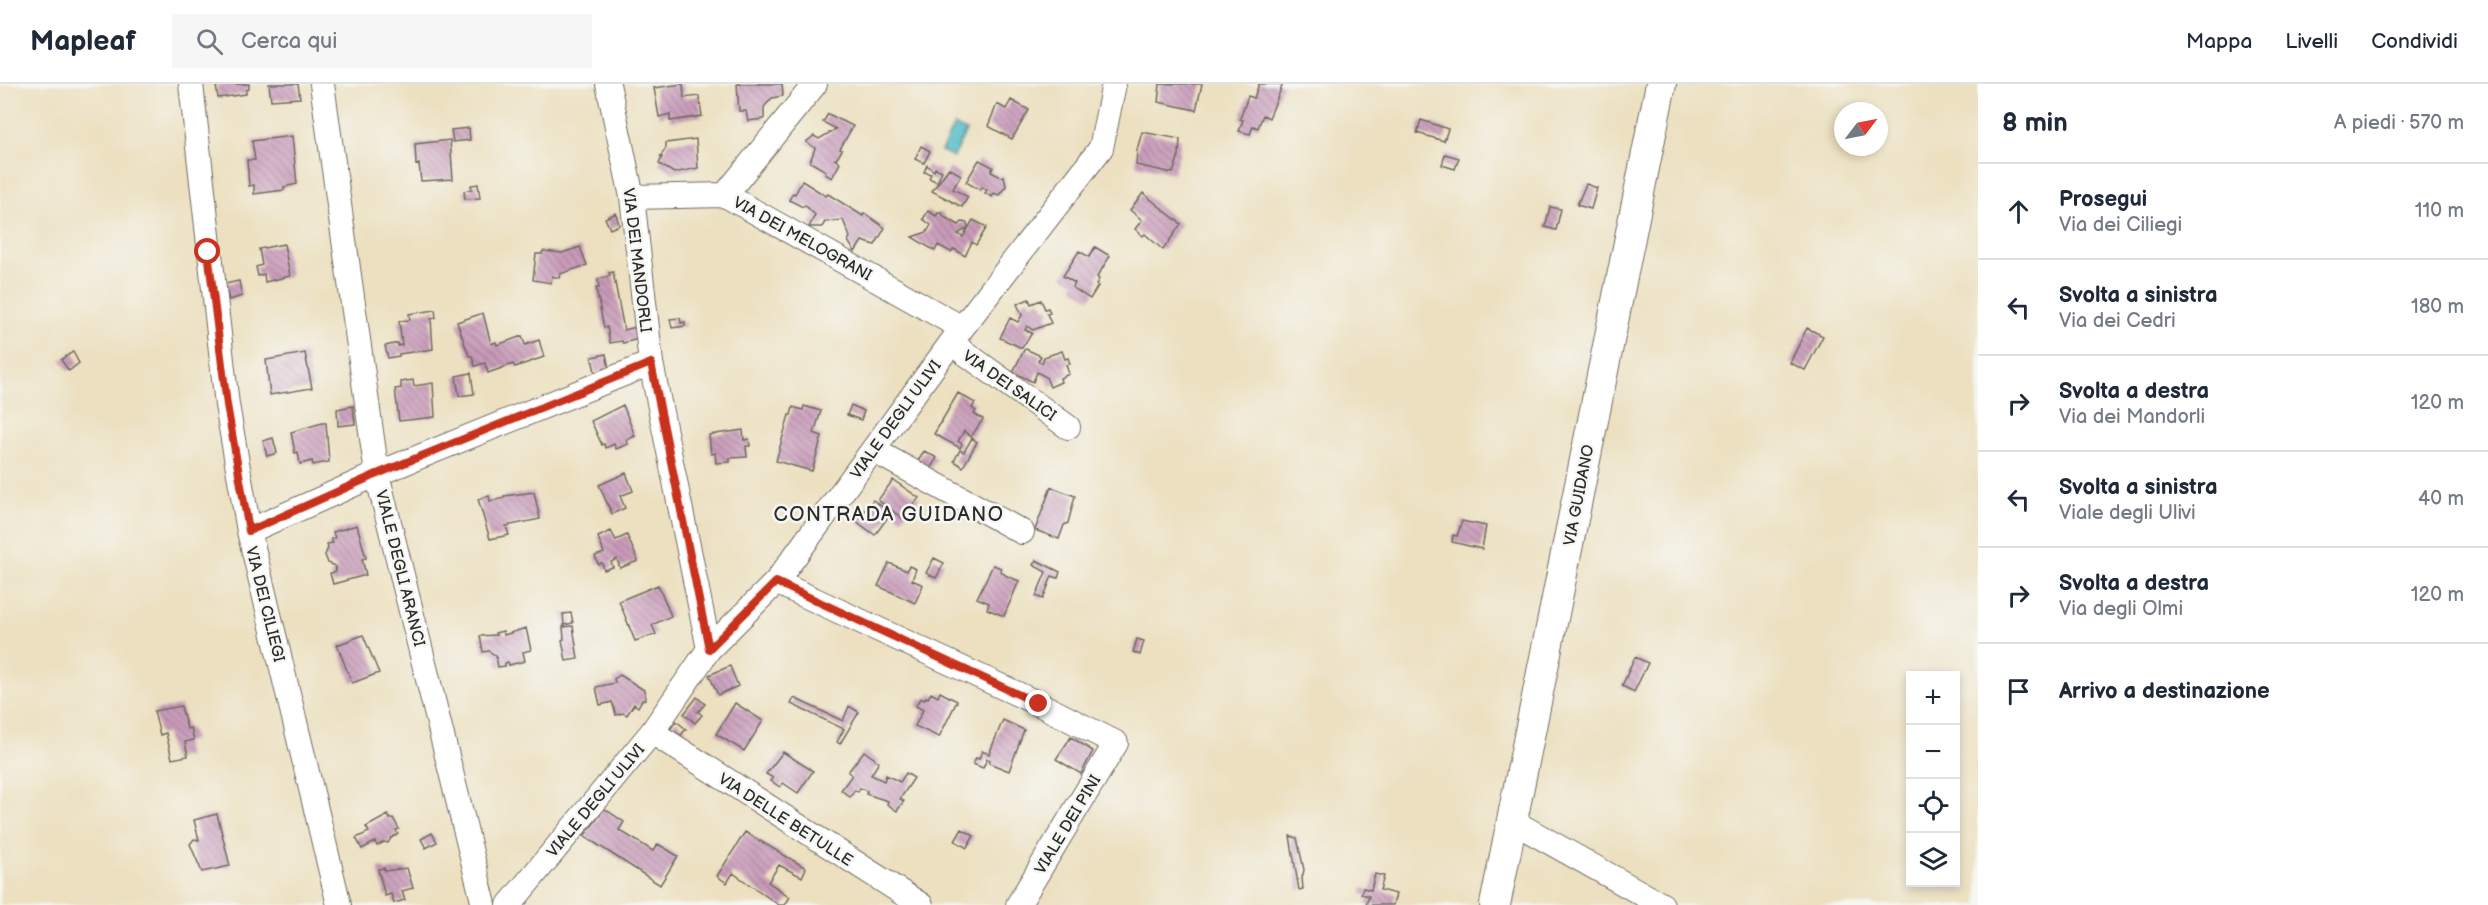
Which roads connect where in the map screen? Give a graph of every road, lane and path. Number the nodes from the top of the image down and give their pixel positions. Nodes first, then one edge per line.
1 (191, 84) edge
2 (322, 84) edge
3 (609, 84) edge
4 (815, 84) edge
5 (1114, 84) edge
6 (1661, 84) edge
7 (725, 195) junction
8 (632, 197) junction
9 (957, 335) junction
10 (651, 363) junction
11 (1068, 427) dead end
12 (873, 450) junction
13 (377, 474) junction
14 (249, 531) junction
15 (1022, 532) dead end
16 (776, 582) junction
17 (709, 649) junction
18 (652, 732) junction
19 (1512, 821) junction
20 (339, 905) edge
21 (484, 905) edge
22 (509, 905) edge
23 (921, 905) edge
24 (1018, 905) edge
25 (1495, 905) edge
26 (1662, 905) edge

1 - 14 street, VIA DEI CILIEGI
2 - 13 street, VIALE DEGLI ARANCI
3 - 8 street, VIA DEI MANDORLI
4 - 7 street
5 - 9 street, VIALE DEGLI ULIVI
6 - 19 main road, VIA GUIDANO
7 - 8 street, VIA DEI MELOGRANI
7 - 9 street, VIA DEI MELOGRANI
8 - 10 street, VIA DEI MANDORLI
9 - 11 street, VIA DEI SALICI
9 - 12 street, VIALE DEGLI ULIVI
10 - 13 street
10 - 17 street, VIA DEI MANDORLI
12 - 15 street
12 - 16 street, VIALE DEGLI ULIVI
13 - 14 street
13 - 21 street, VIALE DEGLI ARANCI
14 - 20 street, VIA DEI CILIEGI
16 - 17 street, VIALE DEGLI ULIVI
16 - 24 street, VIALE DEI PINI
17 - 18 street, VIALE DEGLI ULIVI
18 - 22 street, VIALE DEGLI ULIVI
18 - 23 street, VIA DELLE BETULLE
19 - 25 main road, VIA GUIDANO
19 - 26 street

